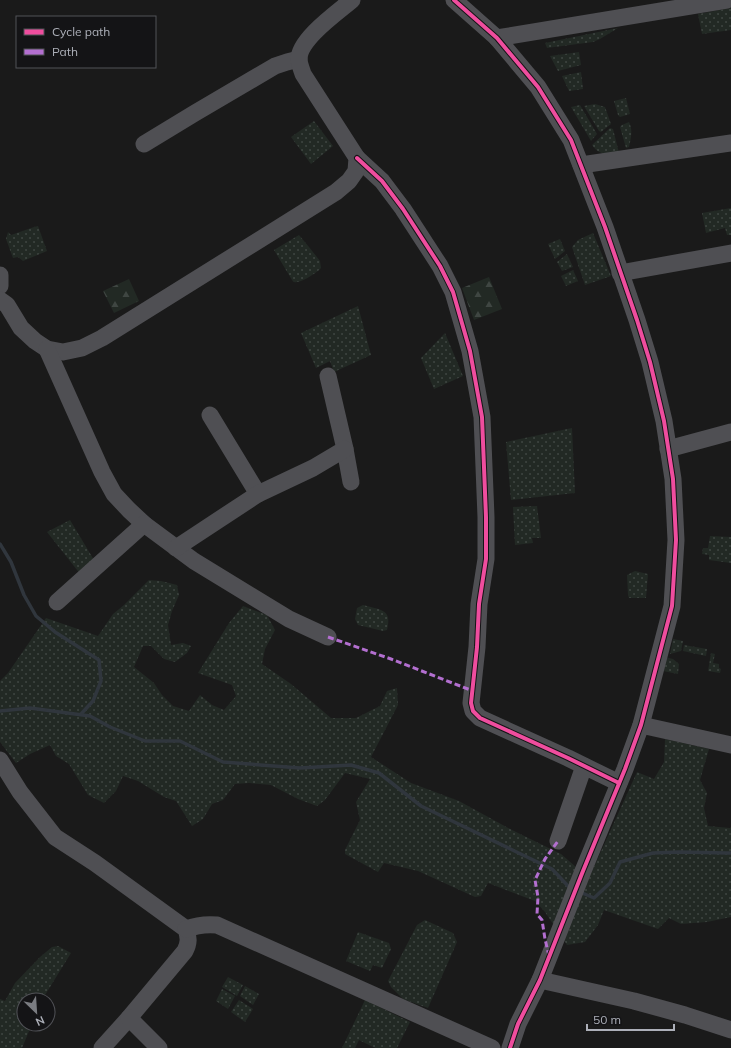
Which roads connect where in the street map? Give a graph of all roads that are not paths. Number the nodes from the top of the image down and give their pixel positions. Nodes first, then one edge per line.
1 (352, 0) edge
2 (454, 0) edge
3 (728, 0) edge
4 (497, 38) junction
5 (299, 59) junction
6 (731, 143) edge
7 (144, 144) dead end
8 (357, 158) junction
9 (581, 165) junction
10 (731, 253) edge
11 (620, 273) junction
12 (0, 275) edge
13 (0, 286) edge
14 (0, 300) edge
15 (47, 349) junction
16 (328, 376) dead end
17 (210, 415) dead end
18 (731, 432) edge
19 (345, 449) junction
20 (668, 449) junction
21 (351, 482) dead end
22 (258, 494) junction
23 (144, 524) junction
24 (176, 548) junction
25 (57, 602) dead end
26 (328, 637) dead end
27 (641, 726) junction
28 (731, 745) edge
29 (0, 760) edge
30 (584, 766) junction
31 (619, 783) junction
32 (558, 841) dead end
33 (186, 929) junction
34 (540, 980) junction
35 (129, 1018) junction
36 (731, 1030) edge
37 (102, 1048) edge
38 (159, 1048) edge
39 (492, 1048) edge
40 (510, 1048) edge

1 - 5 street
2 - 4 street
3 - 4 street
4 - 9 street
5 - 7 street
5 - 8 street
6 - 9 street
8 - 15 street
8 - 30 street
9 - 11 street
10 - 11 street
11 - 20 street
12 - 13 street
14 - 15 street
15 - 23 street
16 - 19 street
17 - 22 street
18 - 20 street
19 - 21 street
19 - 22 street
20 - 27 street
22 - 24 street
23 - 24 street
23 - 25 street
24 - 26 street
27 - 28 street
27 - 31 street
29 - 33 street
30 - 31 street
30 - 32 street
31 - 34 street
33 - 35 street
33 - 39 street
34 - 36 street
34 - 40 street
35 - 37 street
35 - 38 street

